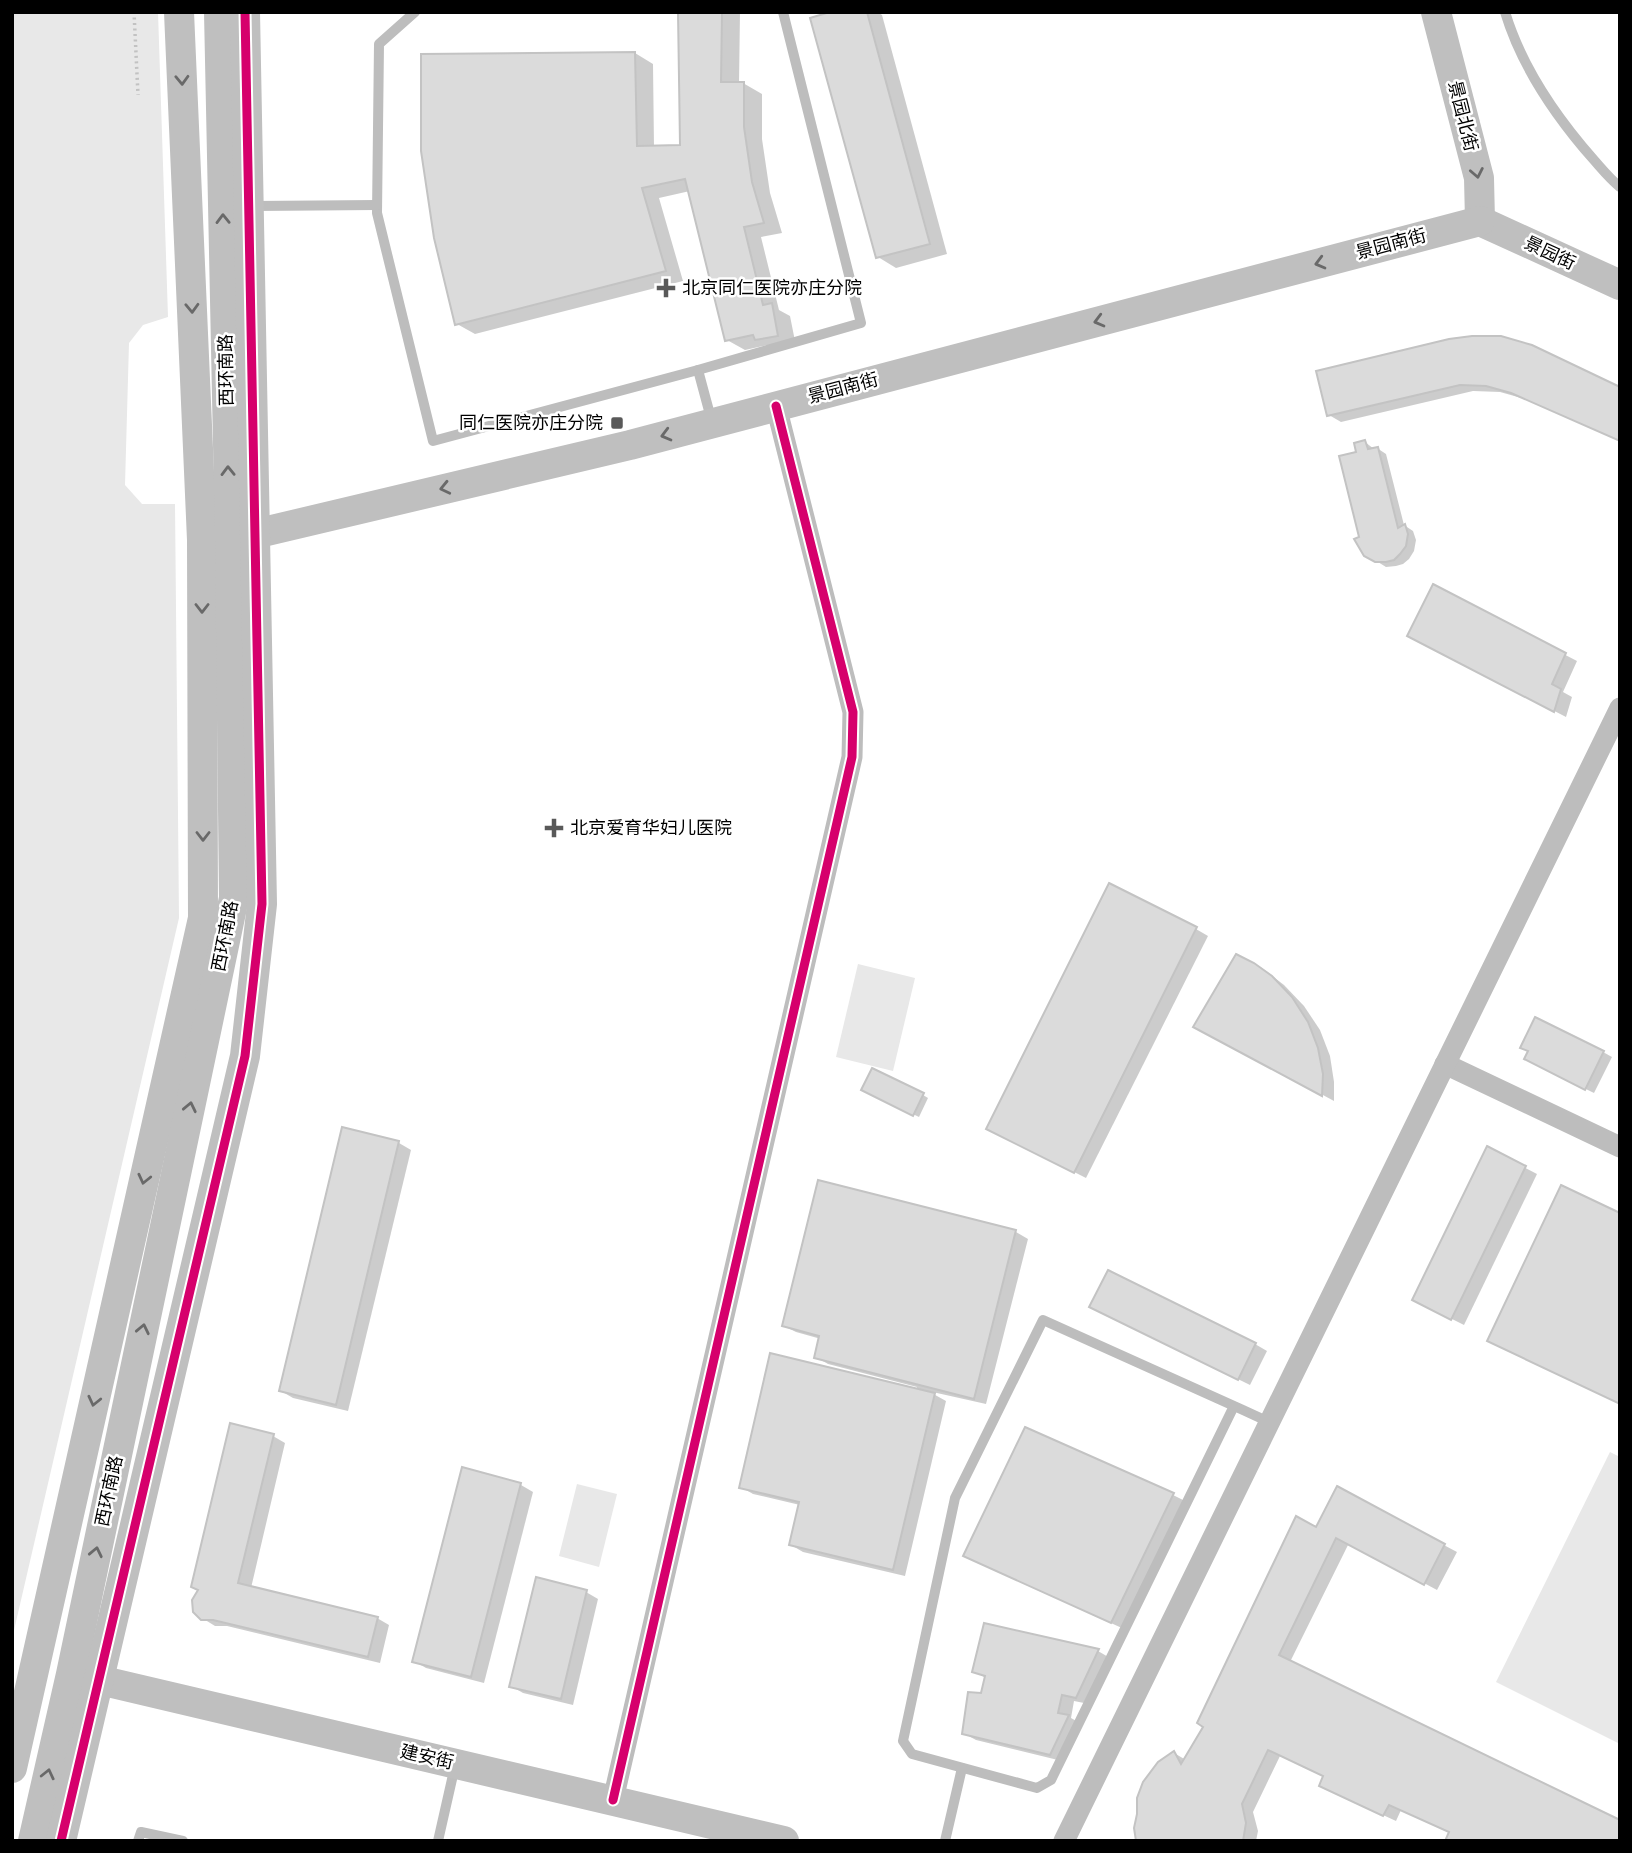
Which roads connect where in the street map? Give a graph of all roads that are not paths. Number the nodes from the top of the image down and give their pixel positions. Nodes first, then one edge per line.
1 (179, 12) edge
2 (219, 12) edge
3 (245, 12) edge
4 (415, 12) edge
5 (783, 12) edge
6 (1436, 12) edge
7 (1505, 12) edge
8 (1620, 187) edge
9 (377, 205) junction
10 (248, 206) junction
11 (1480, 221) junction
12 (1620, 285) edge
13 (698, 370) junction
14 (776, 406) junction
15 (713, 423) junction
16 (229, 538) junction
17 (1620, 708) edge
18 (1445, 1064) junction
19 (1620, 1147) edge
20 (1234, 1406) junction
21 (1269, 1422) junction
22 (84, 1677) junction
23 (455, 1764) junction
24 (12, 1768) edge
25 (962, 1768) junction
26 (613, 1800) junction
27 (33, 1841) edge
28 (61, 1841) edge
29 (138, 1841) edge
30 (183, 1841) edge
31 (438, 1841) edge
32 (784, 1841) edge
33 (945, 1841) edge
34 (1064, 1841) edge

1 -> 16 street, 西环南路
16 -> 2 street, 西环南路
3 - 10 street
4 - 9 lane
5 - 13 lane
6 -> 11 street, 景园北街
7 - 8 lane
9 - 10 lane
9 - 13 lane
10 - 16 street
11 - 12 street, 景园街
11 -> 14 street, 景园南街
13 - 15 lane
14 - 15 street, 景园南街
14 - 26 street
15 -> 16 street, 景园南街
22 -> 16 street, 西环南路
16 - 22 street
16 -> 24 street, 西环南路
17 - 18 street
18 - 19 street
18 - 21 street
20 - 21 lane
20 - 25 lane
20 - 25 lane
21 - 34 street
22 - 23 street, 建安街
27 -> 22 street, 西环南路
22 - 28 street
23 - 26 street, 建安街
23 - 31 lane
25 - 33 lane
26 - 32 street, 建安街
29 - 30 lane

